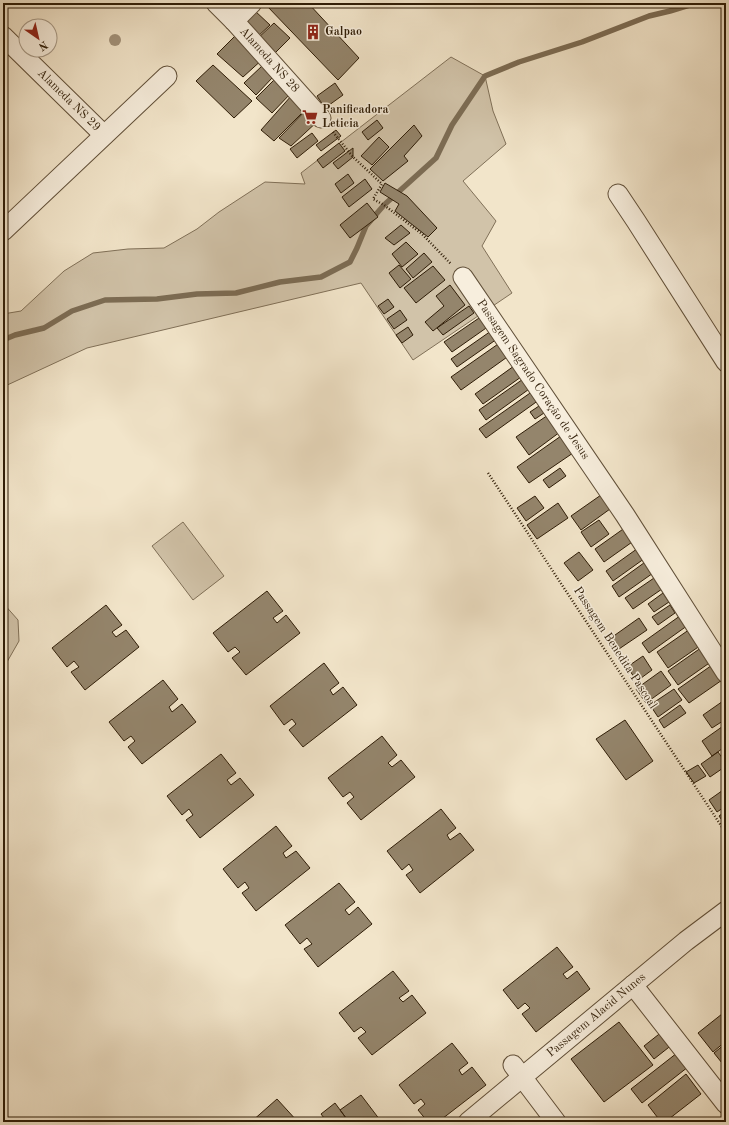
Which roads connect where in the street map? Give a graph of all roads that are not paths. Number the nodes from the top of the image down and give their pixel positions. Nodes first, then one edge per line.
1 (216, 3) edge
2 (252, 3) edge
3 (234, 22) junction
4 (3, 36) edge
5 (167, 76) dead end
6 (321, 118) road end
7 (104, 135) junction
8 (618, 194) dead end
9 (3, 231) edge
10 (463, 277) road end
11 (726, 362) edge
12 (726, 673) edge
13 (726, 911) edge
14 (633, 986) junction
15 (517, 1072) junction
16 (726, 1104) edge
17 (468, 1122) edge
18 (556, 1122) edge

1 - 3 street, Alameda NS 28
2 - 3 street
3 - 6 street, Alameda NS 28
4 - 7 street, Alameda NS 29
5 - 7 street
7 - 9 street, Alameda NS 29
8 - 11 street
10 - 12 street, Passagem Sagrado Coração de Jesus
13 - 14 street, Passagem Alacid Nunes
14 - 15 street, Passagem Alacid Nunes
14 - 16 street
15 - 17 street, Passagem Alacid Nunes
15 - 18 street

